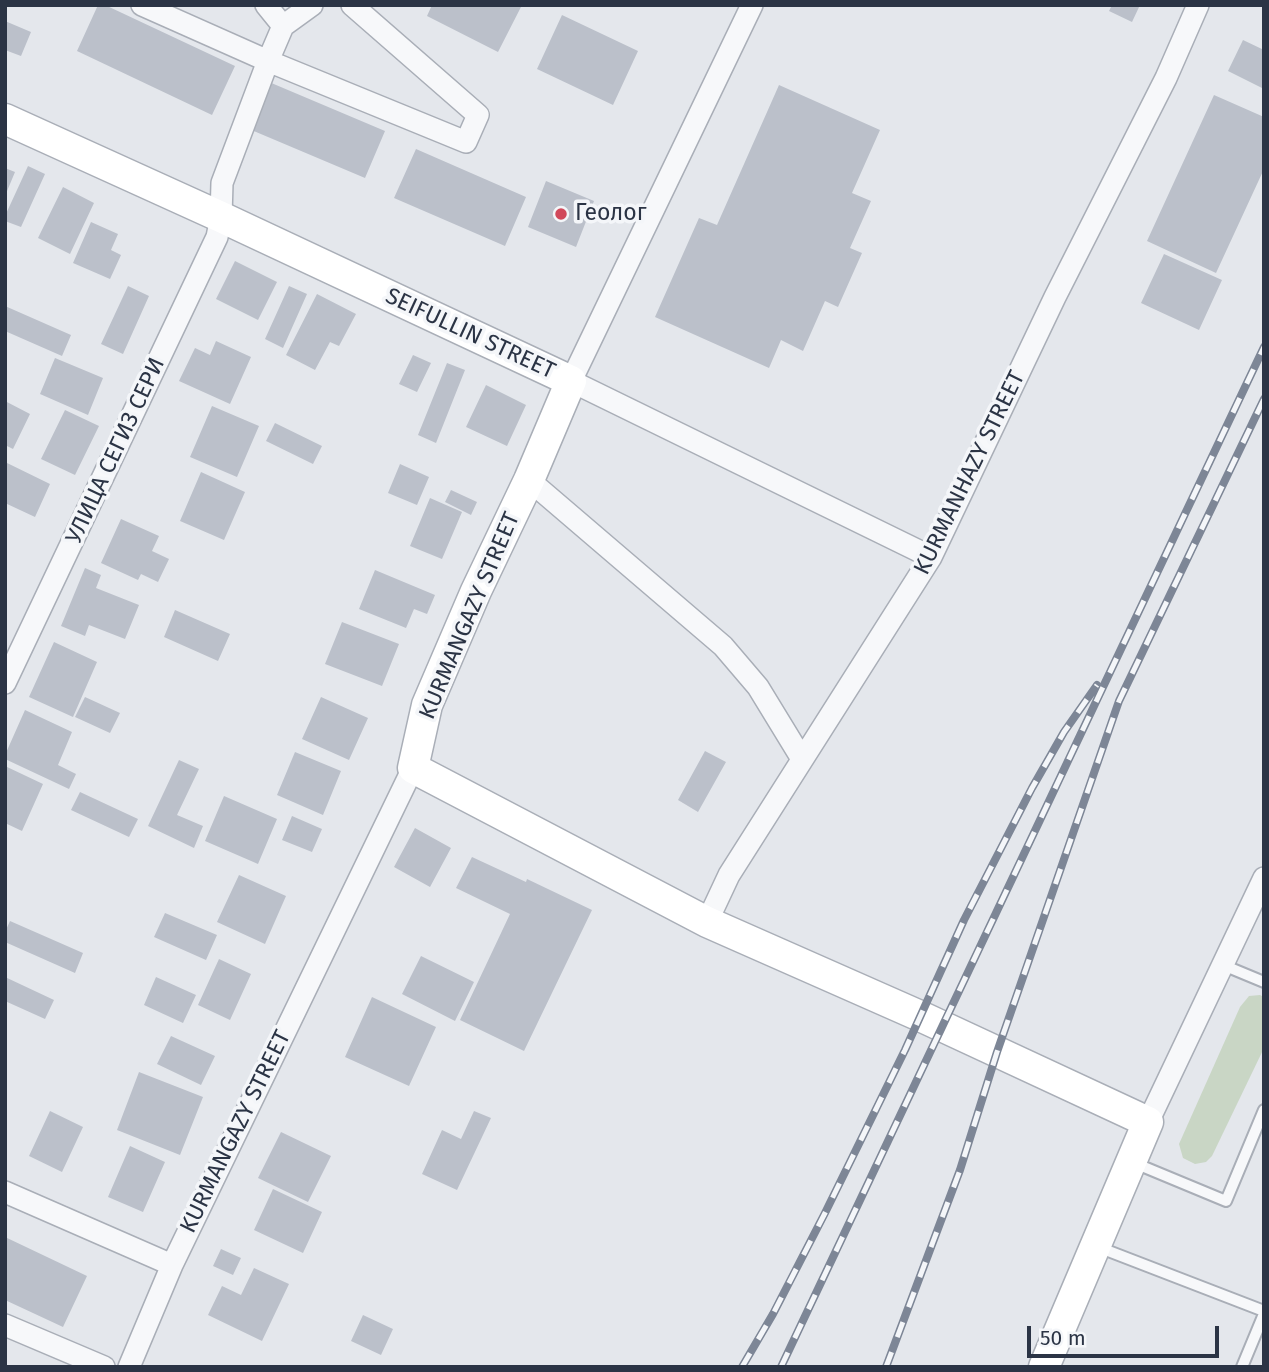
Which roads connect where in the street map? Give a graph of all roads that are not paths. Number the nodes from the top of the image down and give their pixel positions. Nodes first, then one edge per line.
1 (142, 5) edge
2 (266, 5) edge
3 (312, 5) edge
4 (352, 5) edge
5 (752, 5) edge
6 (1198, 5) edge
7 (283, 26) junction
8 (268, 61) junction
9 (5, 119) edge
10 (221, 217) junction
11 (571, 381) junction
12 (529, 480) junction
13 (932, 557) junction
14 (5, 682) edge
15 (802, 758) junction
16 (413, 768) junction
17 (1264, 878) edge
18 (707, 922) junction
19 (1223, 965) junction
20 (1264, 982) edge
21 (1264, 1110) edge
22 (1148, 1122) junction
23 (1131, 1162) junction
24 (5, 1192) edge
25 (1095, 1246) junction
26 (172, 1265) junction
27 (1264, 1312) edge
28 (5, 1325) edge
29 (104, 1367) edge
30 (129, 1367) edge
31 (1044, 1367) edge
32 (1242, 1367) edge

1 - 8 street
2 - 7 street
3 - 7 street
4 - 8 street
5 - 11 street, KURMANGAZY STREET
6 - 13 street, KURMANHAZY STREET
7 - 8 street, УЛИЦА СЕГИЗ СЕРИ
8 - 10 street, УЛИЦА СЕГИЗ СЕРИ
9 - 10 main road, SEIFULLIN STREET
10 - 11 main road, SEIFULLIN STREET
10 - 14 street, УЛИЦА СЕГИЗ СЕРИ
11 - 12 main road, KURMANGAZY STREET
11 - 13 street, SEIFULLIN STREET
12 - 15 street
12 - 16 main road, KURMANGAZY STREET
13 - 15 street, KURMANHAZY STREET
15 - 18 street, KURMANHAZY STREET
16 - 18 main road
16 - 26 street, KURMANGAZY STREET
17 - 19 street
18 - 22 main road
19 - 20 lane
19 - 22 street
21 - 23 lane
22 - 23 main road
23 - 25 main road
24 - 26 street
25 - 27 lane
25 - 31 main road
26 - 30 street, KURMANGAZY STREET
27 - 32 lane
28 - 29 street

